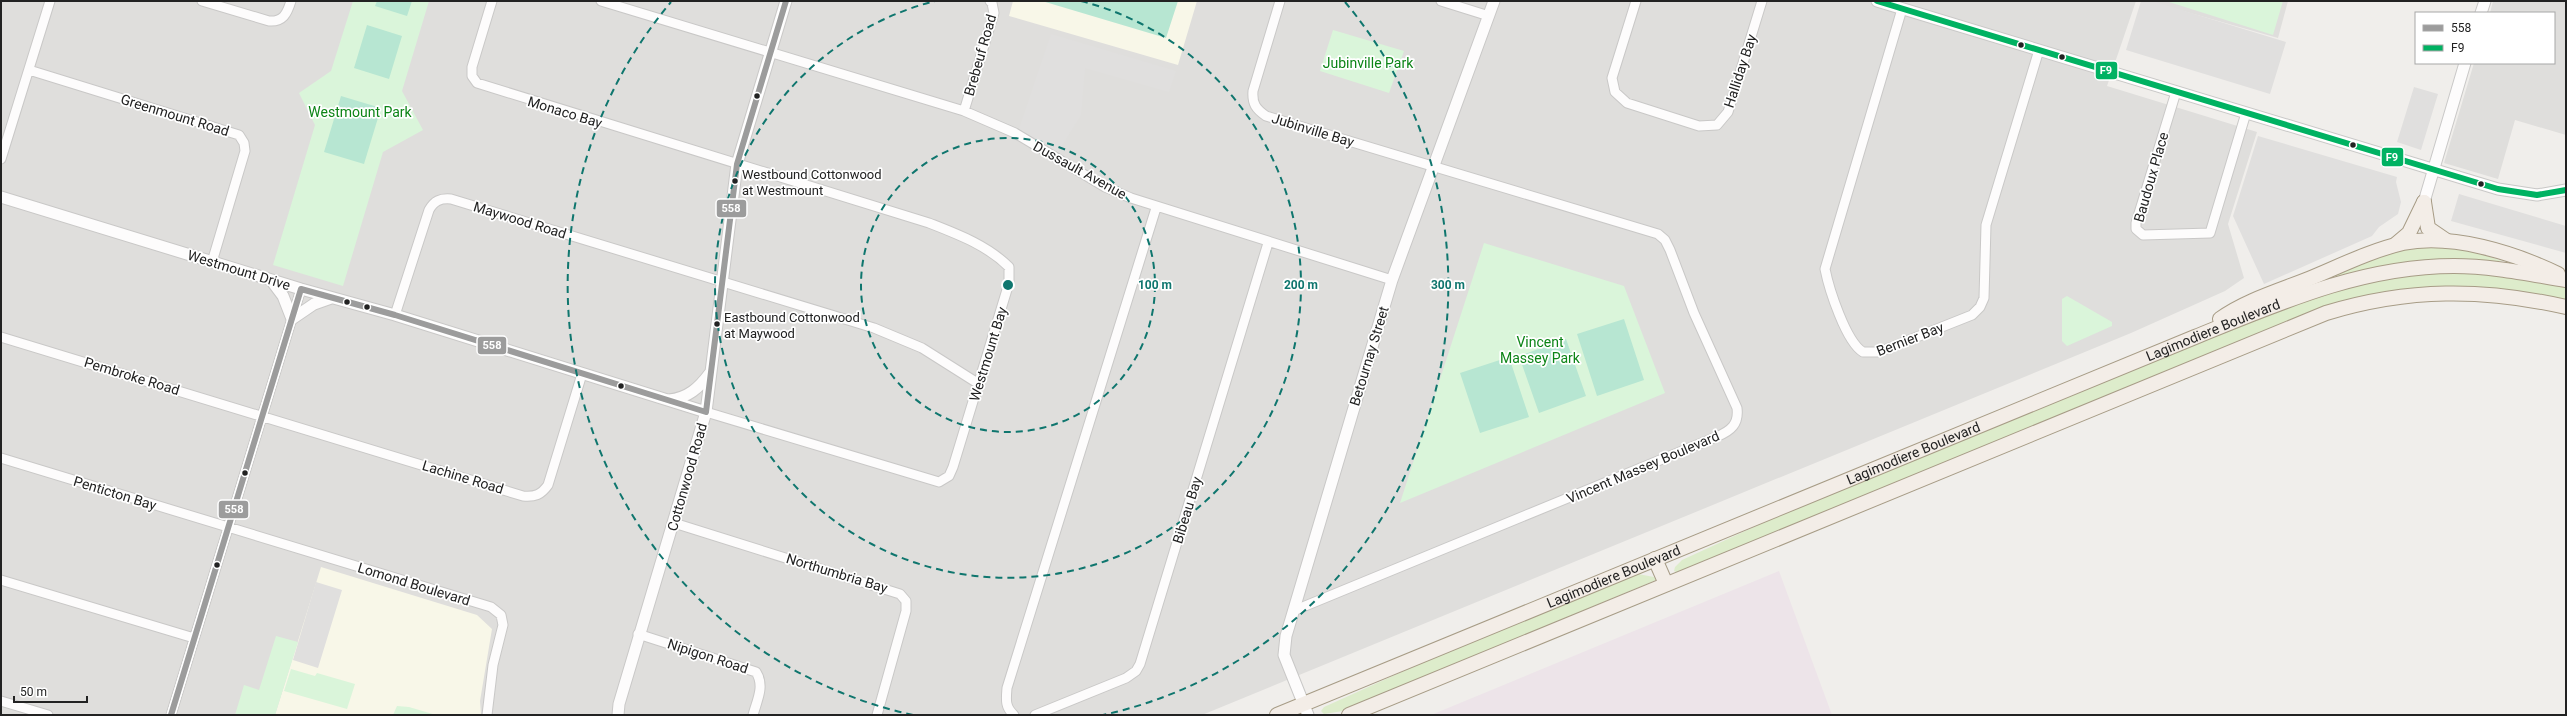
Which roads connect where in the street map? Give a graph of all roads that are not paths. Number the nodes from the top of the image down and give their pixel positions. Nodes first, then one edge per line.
1 (50, 1) edge
2 (202, 1) edge
3 (291, 1) edge
4 (492, 1) edge
5 (602, 1) edge
6 (786, 1) edge
7 (990, 1) edge
8 (1280, 1) edge
9 (1441, 1) edge
10 (1494, 1) edge
11 (1636, 1) edge
12 (1762, 1) edge
13 (1877, 1) edge
14 (2485, 1) edge
15 (1902, 9) junction
16 (2481, 12) edge
17 (1489, 16) junction
18 (2039, 50) junction
19 (770, 52) junction
20 (2465, 64) edge
21 (29, 70) junction
22 (2176, 92) junction
23 (964, 111) junction
24 (2246, 113) junction
25 (1, 159) edge
26 (737, 164) junction
27 (1433, 167) junction
28 (2434, 170) junction
29 (2566, 190) edge
30 (1, 197) edge
31 (2424, 202) junction
32 (1156, 208) junction
33 (2447, 241) junction
34 (1268, 243) junction
35 (2392, 246) junction
36 (212, 262) junction
37 (2566, 279) edge
38 (272, 280) junction
39 (1392, 280) junction
40 (721, 281) junction
41 (301, 289) junction
42 (331, 298) junction
43 (2566, 307) edge
44 (395, 315) junction
45 (292, 319) junction
46 (1, 337) edge
47 (2195, 337) junction
48 (710, 373) junction
49 (582, 374) junction
50 (979, 384) junction
51 (667, 400) junction
52 (706, 412) junction
53 (263, 416) junction
54 (1, 458) edge
55 (674, 522) junction
56 (229, 528) junction
57 (1655, 559) junction
58 (1, 580) edge
59 (1666, 584) junction
60 (1293, 611) junction
61 (638, 634) junction
62 (194, 638) junction
63 (1, 701) edge
64 (1306, 710) edge
65 (48, 715) edge
66 (171, 715) edge
67 (487, 715) edge
68 (618, 715) edge
69 (752, 715) edge
70 (877, 715) edge
71 (1014, 715) edge
72 (1035, 715) edge
73 (1277, 715) edge
74 (1349, 715) edge

1 - 21 street
2 - 3 street
4 - 26 street, Monaco Bay
5 - 19 street
6 - 19 street, Cottonwood Road
7 - 23 street, Brebeuf Road
8 - 27 street, Jubinville Bay
9 - 17 street
10 - 17 street, Betournay Street
11 - 12 street, Halliday Bay
13 - 15 street
14 - 16 street
15 - 18 street
15 - 18 street, Bernier Bay
17 - 27 street, Betournay Street
18 - 22 street
19 - 23 street, Dussault Avenue
19 - 26 street, Cottonwood Road
20 - 28 street
21 - 25 street
21 - 36 street, Greenmount Road
22 - 24 street
22 - 24 street, Baudoux Place
23 - 32 street, Dussault Avenue
24 - 28 street
26 - 40 street, Cottonwood Road
26 - 50 street, Westmount Bay
27 - 39 street, Betournay Street
27 - 60 street, Vincent Massey Boulevard
28 - 29 street
28 - 31 street
30 - 36 street, Westmount Drive
31 - 33 main road
31 - 35 main road
32 - 34 street, Dussault Avenue
32 - 71 street
33 - 35 main road
33 - 37 main road
34 - 39 street, Dussault Avenue
34 - 72 street, Bibeau Bay
35 - 47 main road
36 - 38 street, Westmount Drive
37 - 47 main road, Lagimodiere Boulevard
38 - 41 street, Westmount Drive
38 - 45 street
39 - 60 street, Betournay Street
40 - 44 street, Maywood Road
40 - 48 street, Cottonwood Road
40 - 50 street, Maywood Road
41 - 42 street, Westmount Drive
41 - 45 street
42 - 44 street, Westmount Drive
42 - 45 street
43 - 59 main road, Lagimodiere Boulevard
44 - 49 street, Westmount Drive
45 - 53 street
46 - 53 street, Pembroke Road
47 - 57 main road, Lagimodiere Boulevard
48 - 51 street
48 - 52 street, Cottonwood Road
49 - 51 street, Westmount Drive
49 - 53 street, Lachine Road
50 - 52 street, Westmount Bay
51 - 52 street, Westmount Drive
52 - 55 street, Cottonwood Road
53 - 56 street
54 - 56 street, Penticton Bay
55 - 61 street, Cottonwood Road
55 - 70 street, Northumbria Bay
56 - 62 street
56 - 67 street, Lomond Boulevard
57 - 59 main road
57 - 64 main road, Lagimodiere Boulevard
58 - 62 street
59 - 74 main road, Lagimodiere Boulevard
60 - 64 street, Betournay Street
61 - 68 street, Cottonwood Road
61 - 69 street, Nipigon Road
62 - 66 street
63 - 65 street
64 - 73 main road, Lagimodiere Boulevard

